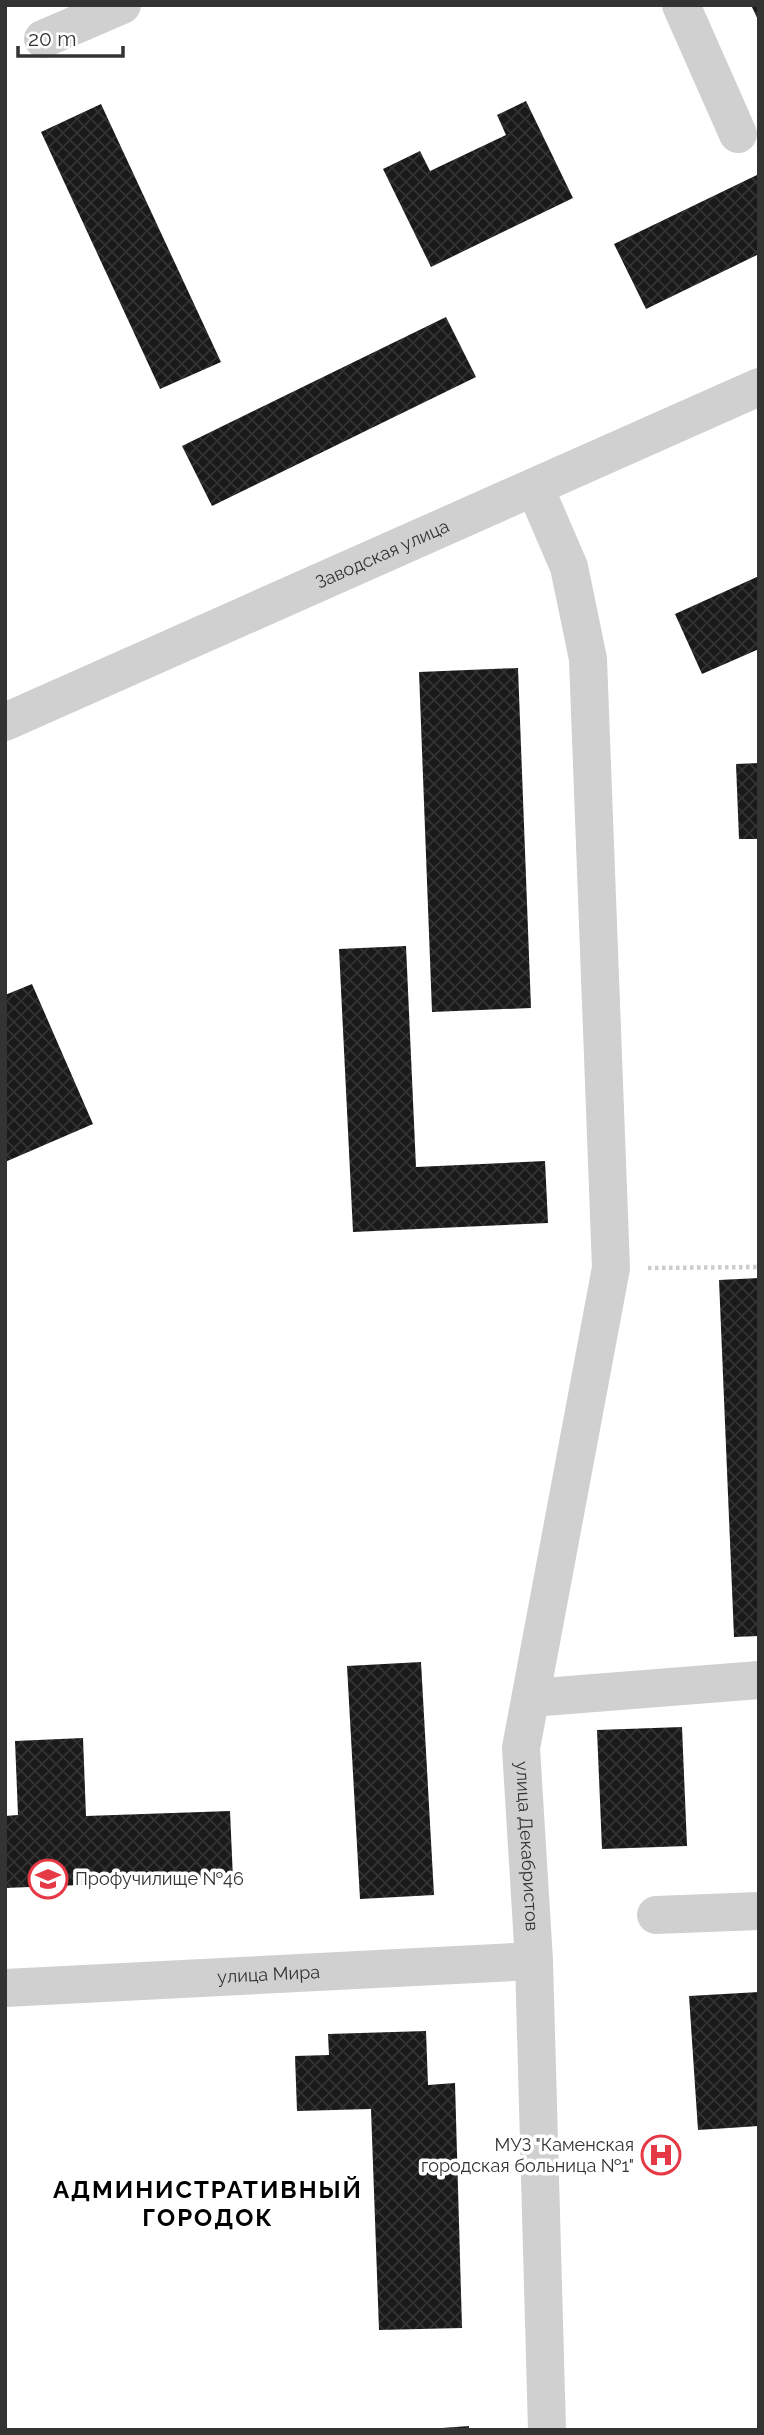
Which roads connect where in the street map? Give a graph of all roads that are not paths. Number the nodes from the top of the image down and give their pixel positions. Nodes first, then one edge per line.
1 (122, 5) edge
2 (681, 5) edge
3 (43, 39) dead end
4 (738, 134) dead end
5 (759, 387) edge
6 (535, 488) junction
7 (5, 722) edge
8 (759, 1680) edge
9 (531, 1698) junction
10 (759, 1911) edge
11 (656, 1915) dead end
12 (534, 1961) junction
13 (5, 1988) edge
14 (547, 2430) edge

1 - 3 street
2 - 4 street
5 - 6 street, Заводская улица
6 - 7 street, Заводская улица
6 - 9 street, улица Декабристов
8 - 9 street
9 - 12 street, улица Декабристов
10 - 11 street
12 - 13 street, улица Мира
12 - 14 street, улица Декабристов

